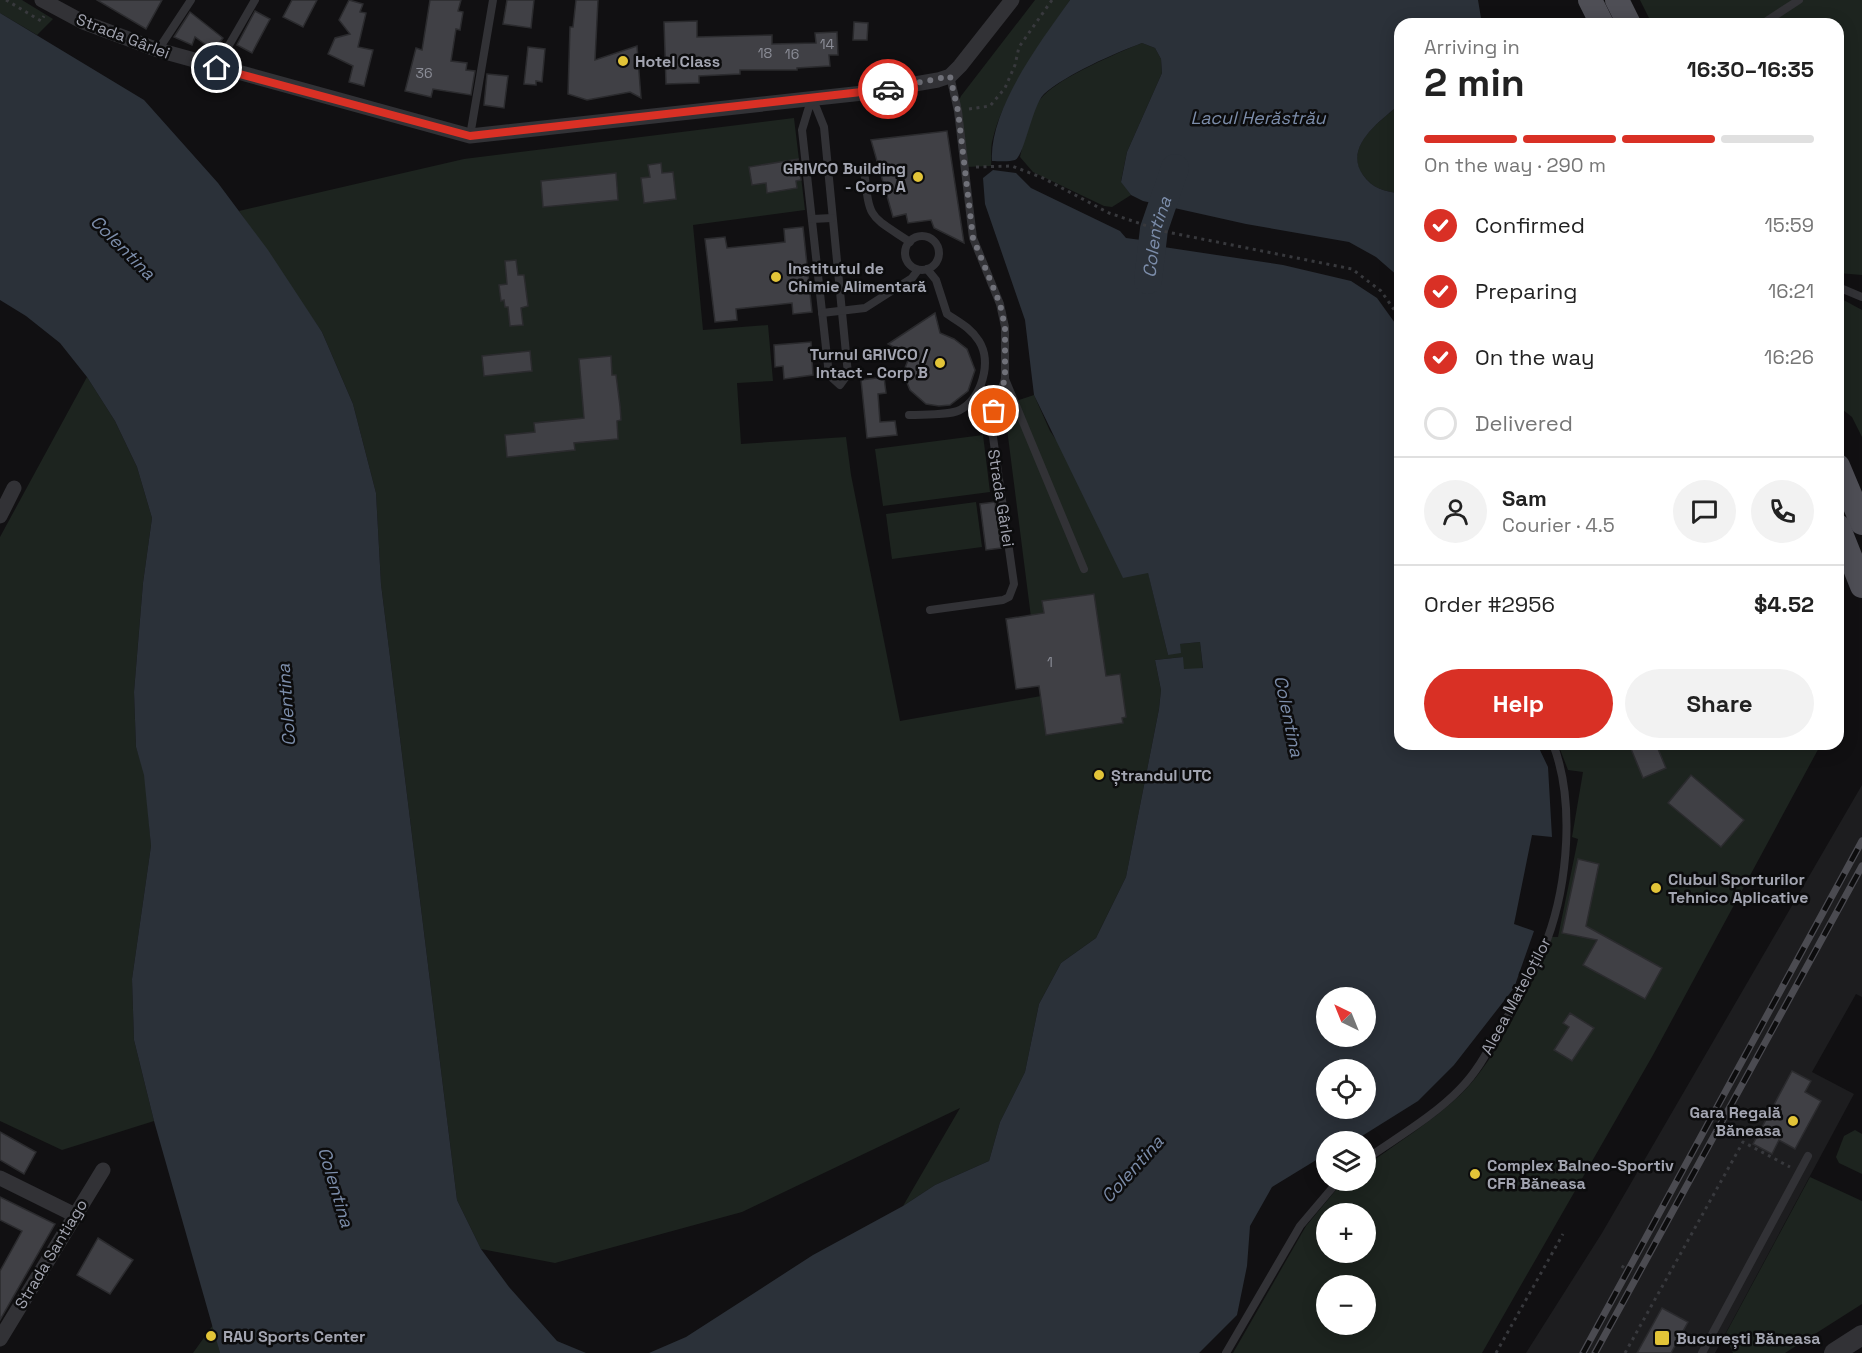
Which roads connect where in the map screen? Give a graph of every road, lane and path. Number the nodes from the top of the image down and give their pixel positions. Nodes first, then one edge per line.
1 (6, 0) edge
2 (42, 0) edge
3 (191, 0) edge
4 (255, 0) edge
5 (493, 0) edge
6 (1012, 0) edge
7 (1052, 0) edge
8 (1590, 0) edge
9 (1617, 0) edge
10 (1799, 0) edge
11 (1599, 18) edge
12 (1626, 18) edge
13 (1771, 18) edge
14 (41, 21) dead end
15 (158, 50) junction
16 (217, 68) junction
17 (950, 76) junction
18 (812, 97) junction
19 (958, 111) junction
20 (470, 136) junction
21 (965, 167) junction
22 (864, 170) dead end
23 (832, 218) junction
24 (812, 219) junction
25 (910, 242) junction
26 (922, 270) junction
27 (1844, 290) edge
28 (1862, 297) edge
29 (1394, 309) edge
30 (842, 312) junction
31 (822, 314) junction
32 (1005, 379) junction
33 (909, 415) dead end
34 (1844, 480) edge
35 (14, 488) dead end
36 (0, 516) edge
37 (1862, 523) edge
38 (1844, 541) edge
39 (1084, 568) dead end
40 (1862, 586) edge
41 (930, 610) dead end
42 (1555, 750) edge
43 (1376, 1152) edge
44 (1808, 1156) dead end
45 (103, 1170) dead end
46 (1799, 1172) junction
47 (0, 1178) edge
48 (1330, 1191) edge
49 (75, 1215) junction
50 (1563, 1234) dead end
51 (1626, 1262) dead end
52 (1622, 1268) dead end
53 (1862, 1335) edge
54 (0, 1339) edge
55 (1707, 1352) edge
56 (1226, 1353) edge
57 (1496, 1353) edge
58 (1624, 1353) edge
59 (1834, 1353) edge

1 - 14 path
2 - 15 street, Strada Gârlei
3 - 15 lane
4 - 16 lane
5 - 20 lane
6 - 17 street
7 - 19 path
8 - 11 main road
9 - 12 main road
10 - 13 lane
15 - 16 street, Strada Gârlei
16 - 20 street, Strada Gârlei
17 - 18 street, Strada Gârlei
17 - 19 lane, Strada Gârlei
18 - 20 street, Strada Gârlei
18 - 23 lane
18 - 24 lane
19 - 21 lane, Strada Gârlei
21 - 29 path
21 - 32 lane, Strada Gârlei
22 - 25 lane
23 - 24 lane
23 - 30 lane
24 - 31 lane
25 - 26 lane
25 - 26 lane
26 - 30 lane
26 - 33 lane
27 - 28 lane
30 - 31 lane
30 - 31 lane
32 - 39 lane
32 - 41 lane, Strada Gârlei
34 - 37 main road
35 - 36 street
38 - 40 main road
42 - 43 lane, Aleea Mateloților
44 - 46 lane
45 - 49 street, Strada Santiago
46 - 55 lane
46 - 58 path
47 - 49 street
48 - 56 lane
49 - 54 street, Strada Santiago
50 - 57 path
51 - 52 path
53 - 59 street

